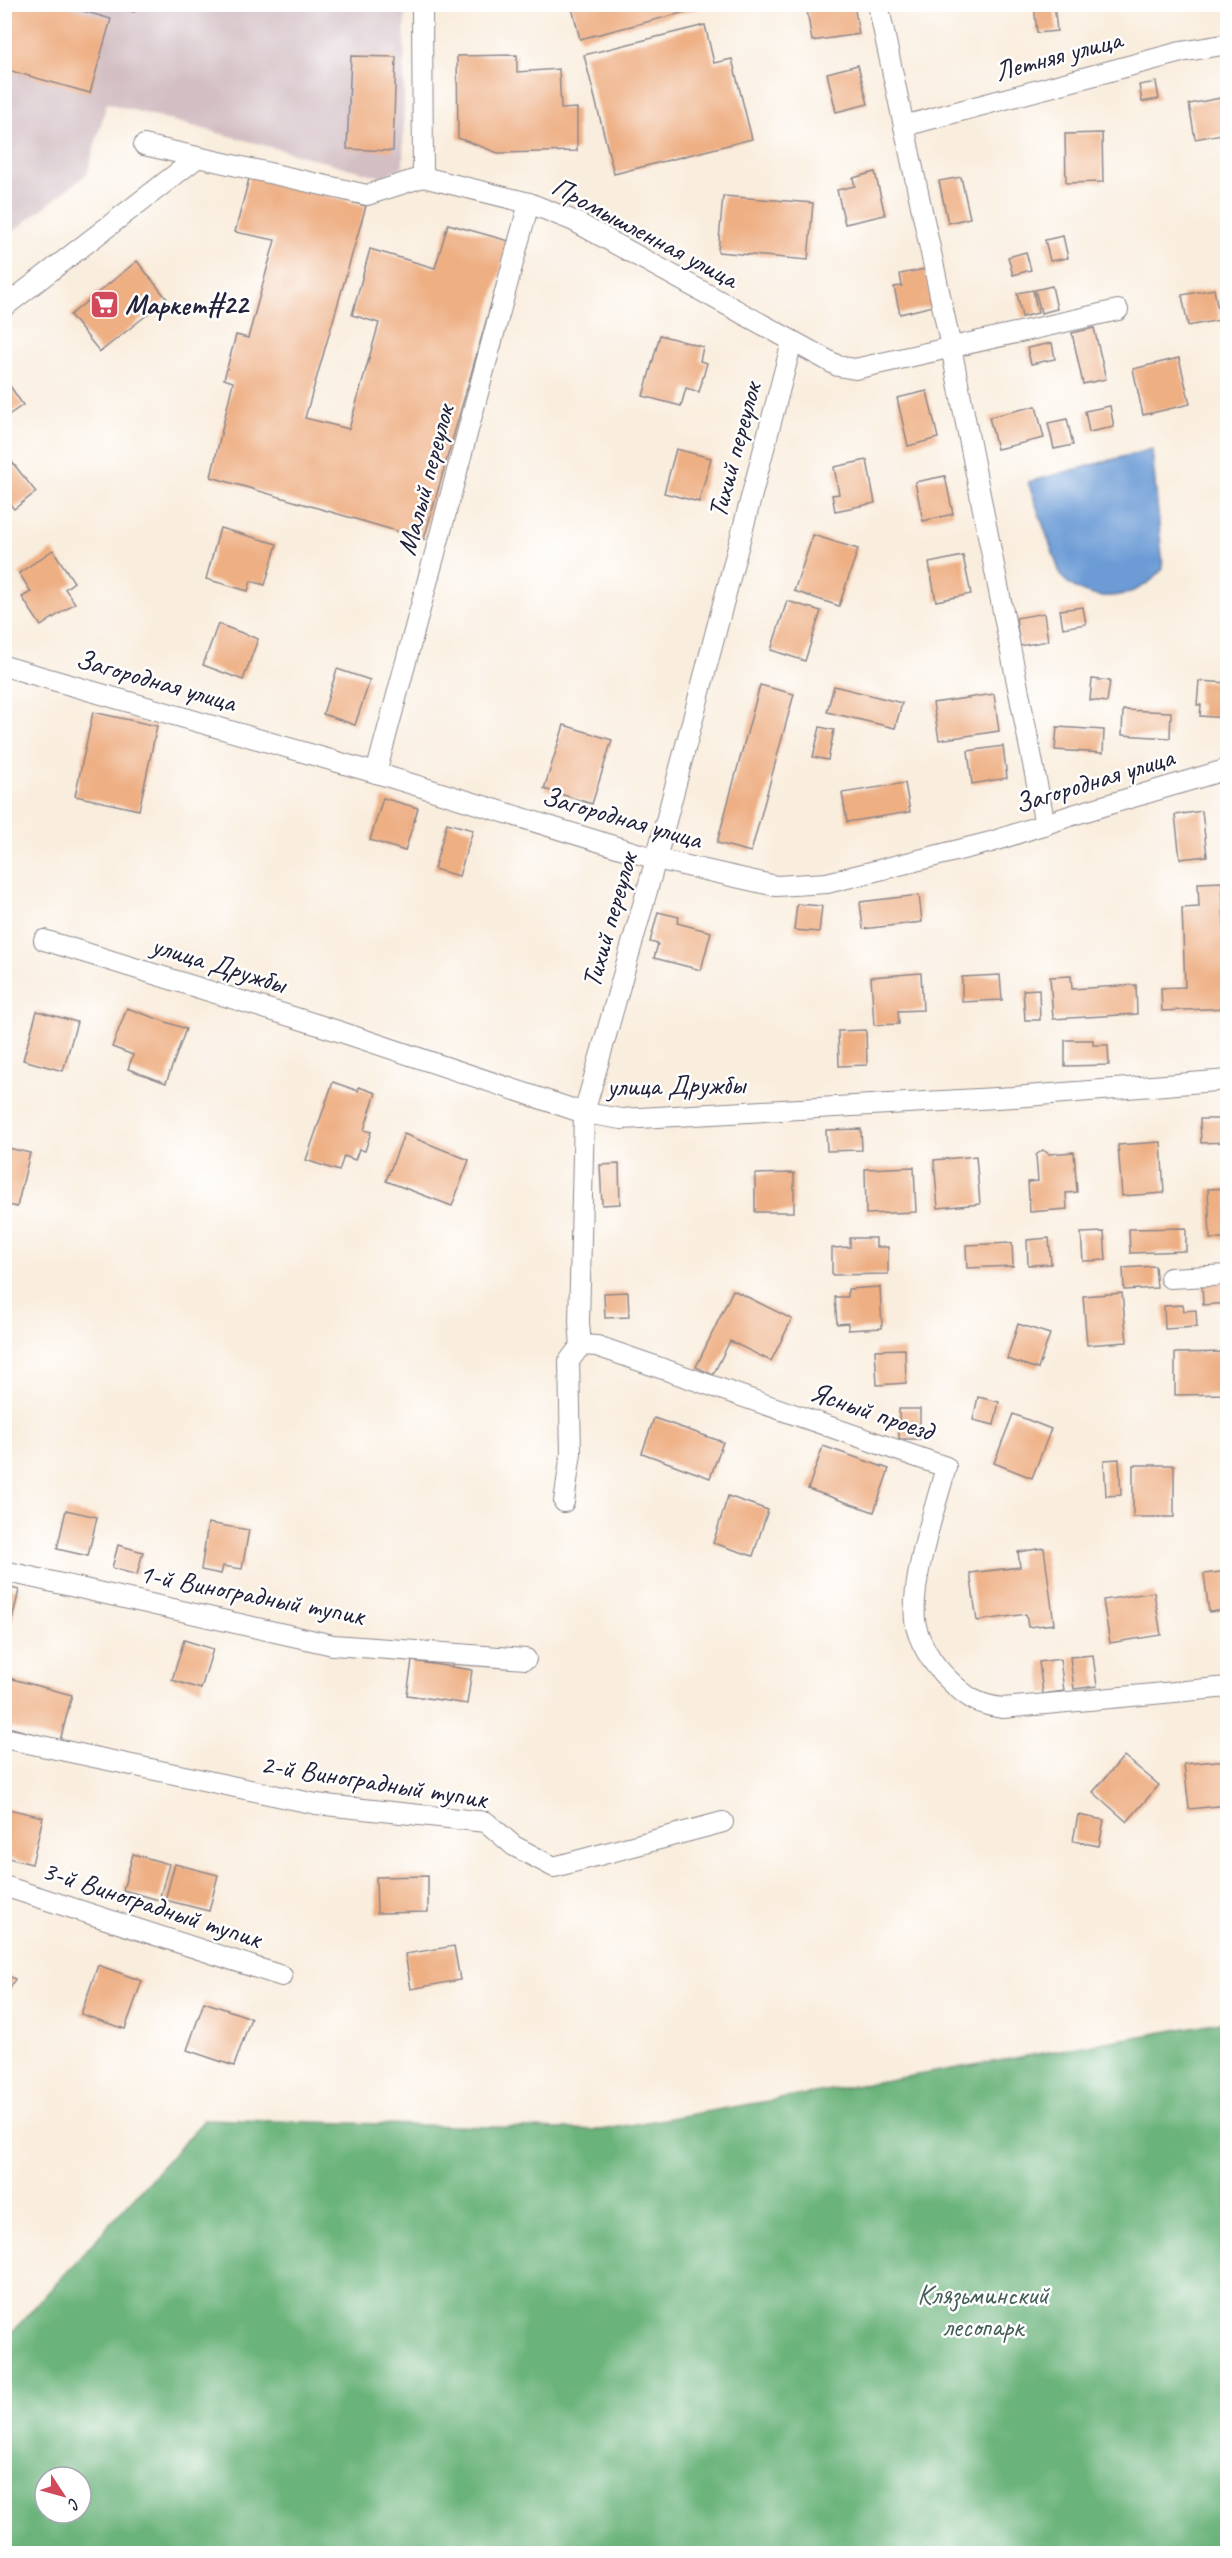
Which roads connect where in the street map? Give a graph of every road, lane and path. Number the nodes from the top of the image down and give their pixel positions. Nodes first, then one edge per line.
1 (422, 4) edge
2 (878, 4) edge
3 (1227, 44) edge
4 (904, 126) junction
5 (144, 145) dead end
6 (198, 157) junction
7 (423, 177) junction
8 (530, 203) junction
9 (4, 307) edge
10 (1118, 310) dead end
11 (792, 342) junction
12 (951, 347) junction
13 (4, 666) edge
14 (1227, 769) edge
15 (376, 773) junction
16 (1045, 825) junction
17 (656, 859) junction
18 (44, 940) dead end
19 (1227, 1080) edge
20 (584, 1113) junction
21 (1227, 1275) edge
22 (1170, 1278) dead end
23 (581, 1345) junction
24 (564, 1502) dead end
25 (4, 1571) edge
26 (526, 1659) dead end
27 (1227, 1687) edge
28 (4, 1738) edge
29 (723, 1822) dead end
30 (4, 1886) edge
31 (282, 1976) dead end

1 - 7 street
2 - 4 street
3 - 4 street, Летняя улица
4 - 12 street
5 - 6 street
6 - 7 street
6 - 9 street
7 - 8 street, Промышленная улица
8 - 11 street, Промышленная улица
8 - 15 street, Малый переулок
10 - 12 street, Промышленная улица
11 - 12 street, Промышленная улица
11 - 17 street, Тихий переулок
12 - 16 street
13 - 15 street, Загородная улица
14 - 16 street, Загородная улица
15 - 17 street, Загородная улица
16 - 17 street, Загородная улица
17 - 20 street, Тихий переулок
18 - 20 street, улица Дружбы
19 - 20 street, улица Дружбы
20 - 23 street, Тихий переулок
21 - 22 street
23 - 24 street
23 - 27 street, Ясный проезд
25 - 26 street, 1-й Виноградный тупик
28 - 29 street, 2-й Виноградный тупик
30 - 31 street, 3-й Виноградный тупик

